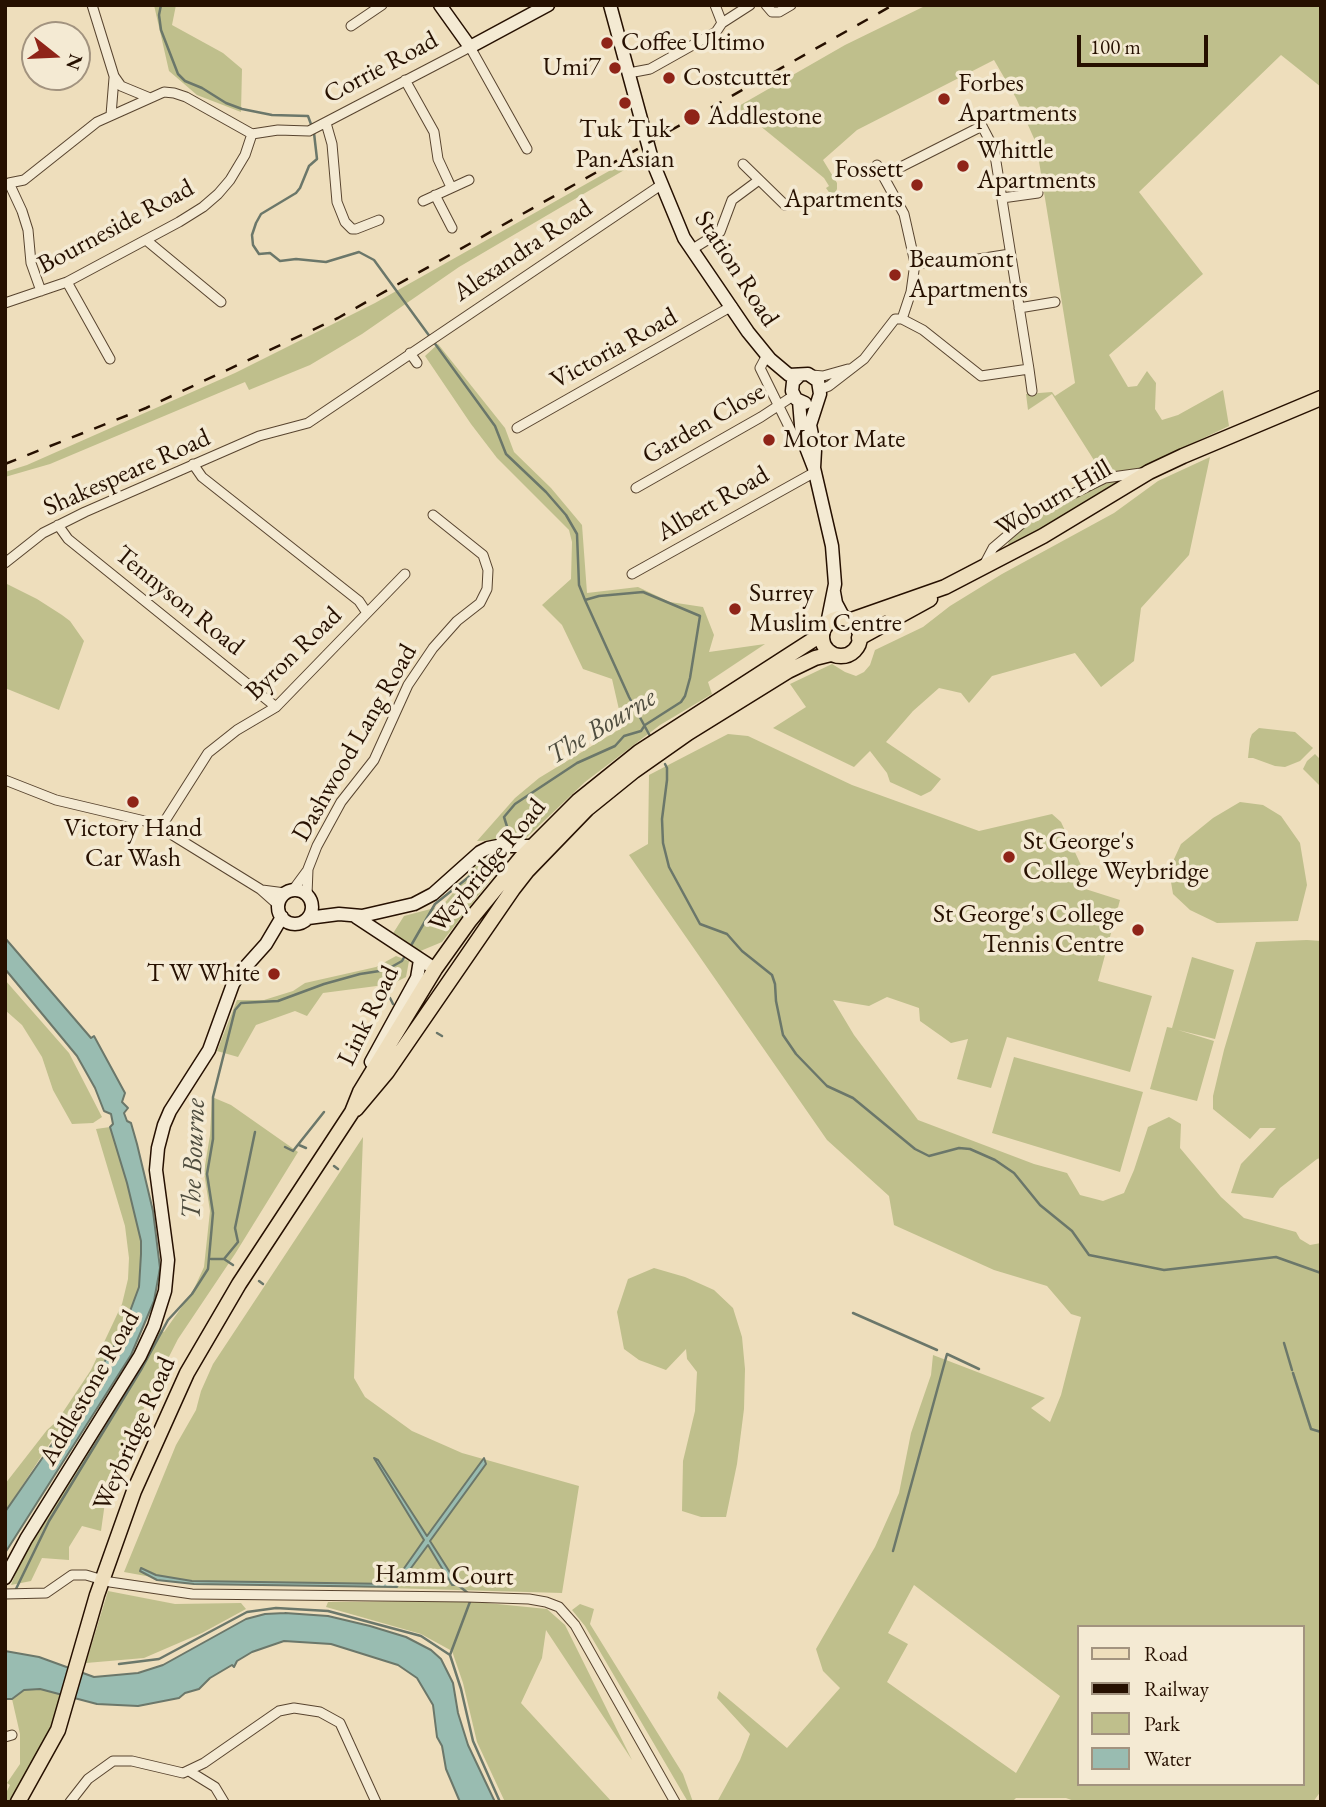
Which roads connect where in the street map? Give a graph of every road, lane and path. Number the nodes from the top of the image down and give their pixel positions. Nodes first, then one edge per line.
1 (92, 5) edge
2 (382, 5) edge
3 (440, 5) edge
4 (548, 5) edge
5 (610, 5) edge
6 (715, 5) edge
7 (750, 5) edge
8 (766, 5) edge
9 (791, 5) edge
10 (722, 23) junction
11 (351, 26) dead end
12 (470, 47) junction
13 (114, 76) junction
14 (631, 79) junction
15 (405, 80) junction
16 (150, 98) junction
17 (111, 115) junction
18 (317, 127) junction
19 (252, 134) junction
20 (527, 149) dead end
21 (743, 164) dead end
22 (877, 165) dead end
23 (883, 176) junction
24 (469, 180) dead end
25 (759, 180) junction
26 (7, 183) edge
27 (661, 185) junction
28 (451, 187) junction
29 (1038, 193) dead end
30 (435, 195) junction
31 (1002, 198) junction
32 (423, 201) dead end
33 (785, 205) dead end
34 (379, 220) dead end
35 (452, 228) dead end
36 (146, 240) junction
37 (691, 250) junction
38 (1010, 254) junction
39 (915, 263) junction
40 (67, 282) junction
41 (41, 291) junction
42 (221, 302) dead end
43 (1055, 302) dead end
44 (5, 303) edge
45 (732, 306) junction
46 (1019, 308) junction
47 (902, 319) junction
48 (407, 356) junction
49 (768, 357) junction
50 (110, 359) dead end
51 (416, 363) dead end
52 (856, 366) junction
53 (1029, 369) junction
54 (799, 387) junction
55 (1032, 391) dead end
56 (819, 394) junction
57 (1321, 398) edge
58 (779, 405) junction
59 (517, 428) dead end
60 (272, 433) joint
61 (807, 436) junction
62 (193, 464) junction
63 (815, 470) junction
64 (1149, 472) junction
65 (636, 488) dead end
66 (433, 515) dead end
67 (58, 525) junction
68 (5, 563) edge
69 (983, 567) junction
70 (405, 574) dead end
71 (632, 574) dead end
72 (945, 587) junction
73 (834, 591) junction
74 (367, 613) junction
75 (847, 619) junction
76 (825, 629) junction
77 (859, 638) junction
78 (831, 654) junction
79 (276, 707) junction
80 (5, 780) edge
81 (161, 827) junction
82 (531, 846) junction
83 (308, 869) junction
84 (260, 889) junction
85 (513, 889) junction
86 (289, 891) junction
87 (309, 897) junction
88 (280, 911) junction
89 (339, 914) junction
90 (355, 917) junction
91 (304, 920) junction
92 (266, 943) junction
93 (411, 954) junction
94 (435, 969) junction
95 (360, 1092) junction
96 (352, 1112) junction
97 (5, 1578) edge
98 (102, 1580) junction
99 (12, 1595) edge
100 (189, 1771) junction
101 (18, 1802) edge
102 (70, 1802) edge
103 (224, 1802) edge
104 (376, 1802) edge
105 (675, 1802) edge

1 - 13 street
2 - 11 street
3 - 12 street
4 - 12 street, Corrie Road
5 - 14 street, Station Road
6 - 10 street
7 - 10 street
8 - 9 street
10 - 14 street
12 - 15 street, Corrie Road
12 - 20 street
13 - 16 street
13 - 17 street
14 - 27 street, Station Road
15 - 18 street, Corrie Road
15 - 28 street
16 - 17 street
16 - 19 street
17 - 26 street
18 - 19 street
18 - 34 street
19 - 36 street, Bourneside Road
21 - 25 street
22 - 23 street
23 - 31 street
23 - 39 street
24 - 28 street
25 - 33 street
25 - 37 street
26 - 41 street
27 - 37 street, Station Road
27 - 48 street, Alexandra Road
28 - 30 street
29 - 31 street
30 - 32 street
30 - 35 street
31 - 38 street
36 - 40 street, Bourneside Road
36 - 42 street
37 - 45 street, Station Road
38 - 39 street
38 - 46 street
39 - 47 street
40 - 41 street, Bourneside Road
40 - 50 street
41 - 44 street, Bourneside Road
43 - 46 street
45 - 49 street, Station Road
45 - 59 street, Victoria Road
46 - 53 street
47 - 52 street
47 - 53 street
48 - 51 street
48 - 60 street, Alexandra Road
49 - 54 street, Station Road
49 - 58 street, Station Road
52 - 54 street
52 - 56 street
53 - 55 street
54 - 56 street
54 - 56 street
54 - 58 street, Garden Close
54 - 61 street
56 - 61 street
57 - 64 main road, Woburn Hill
58 - 61 street, Station Road
58 - 65 street, Garden Close
60 - 62 street, Shakespeare Road
61 - 63 street
62 - 67 street, Shakespeare Road
62 - 74 street
63 - 71 street, Albert Road
63 - 73 street
64 - 69 main road, Woburn Hill
64 - 69 street, Woburn Hill
66 - 83 street, Dashwood Lang Road
67 - 68 street, Shakespeare Road
67 - 79 street, Tennyson Road
69 - 72 main road, Woburn Hill
70 - 74 street, Byron Road
72 - 75 main road, Woburn Hill
72 - 77 main road, Woburn Hill
73 - 75 street
73 - 76 street
74 - 79 street, Byron Road
75 - 76 main road
75 - 77 main road
76 - 78 main road
76 - 82 main road, Weybridge Road
77 - 78 main road
78 - 85 main road, Weybridge Road
79 - 81 street, Byron Road
80 - 81 street
81 - 84 street
82 - 90 street, Addlestone Road
82 - 94 main road, Weybridge Road
83 - 86 street, Dashwood Lang Road
83 - 87 street, Dashwood Lang Road
84 - 86 street
84 - 88 street
85 - 94 main road
85 - 96 main road, Weybridge Road
86 - 87 street
86 - 88 street
87 - 89 street, Addlestone Road
87 - 91 street
88 - 91 street
88 - 92 street, Addlestone Road
89 - 90 street, Addlestone Road
89 - 91 street, Addlestone Road
90 - 93 street, Link Road
91 - 92 street, Addlestone Road
92 - 97 street, Addlestone Road
93 - 94 street, Link Road
93 - 95 street, Link Road
94 - 95 main road, Weybridge Road
95 - 96 main road, Weybridge Road
96 - 98 main road, Weybridge Road
98 - 99 street, Hamm Court
98 - 101 main road, Weybridge Road
98 - 105 street, Hamm Court
100 - 102 street
100 - 103 street
100 - 104 street

